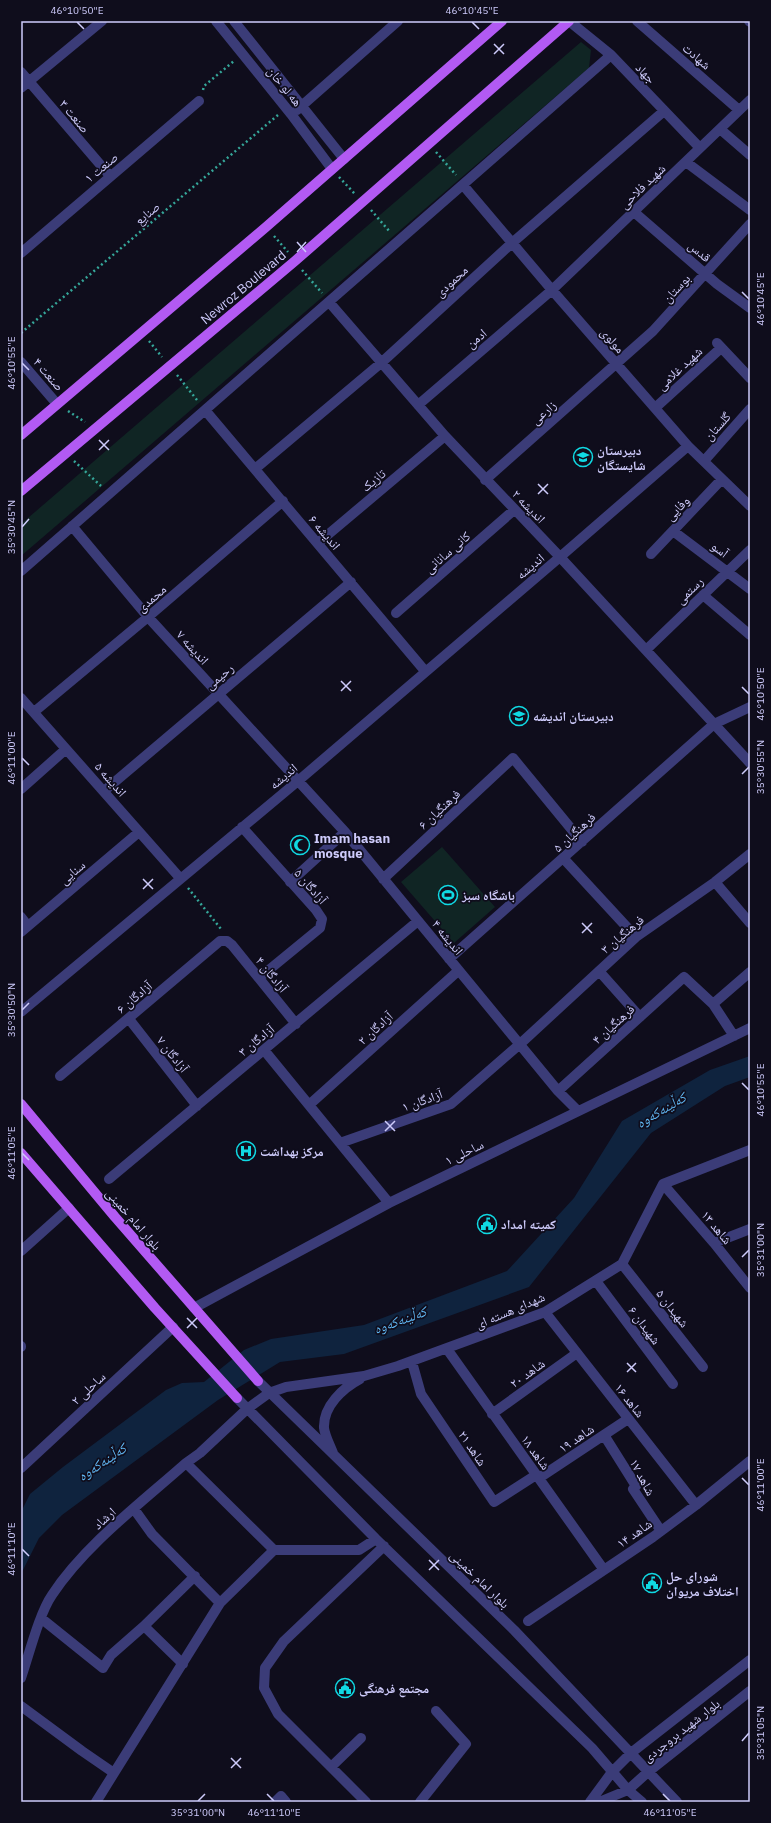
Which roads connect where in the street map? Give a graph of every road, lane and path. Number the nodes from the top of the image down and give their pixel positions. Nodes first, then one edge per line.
1 (102, 21) edge
2 (216, 21) edge
3 (234, 21) edge
4 (398, 21) edge
5 (502, 21) edge
6 (569, 21) edge
7 (637, 21) edge
8 (242, 55) junction
9 (611, 55) junction
10 (21, 72) edge
11 (29, 81) junction
12 (21, 88) edge
13 (750, 100) edge
14 (199, 101) joint
15 (301, 106) junction
16 (739, 110) junction
17 (288, 111) junction
18 (664, 111) junction
19 (720, 129) junction
20 (429, 144) junction
21 (700, 148) junction
22 (750, 155) edge
23 (344, 159) junction
24 (686, 162) junction
25 (332, 169) junction
26 (110, 176) junction
27 (463, 185) junction
28 (750, 210) edge
29 (634, 212) junction
30 (750, 224) edge
31 (512, 243) junction
32 (21, 253) edge
33 (707, 274) junction
34 (552, 290) junction
35 (329, 302) junction
36 (750, 308) edge
37 (21, 333) edge
38 (21, 362) edge
39 (381, 363) junction
40 (617, 365) junction
41 (750, 378) edge
42 (57, 404) junction
43 (418, 405) junction
44 (655, 408) junction
45 (750, 409) edge
46 (205, 410) junction
47 (96, 429) junction
48 (21, 435) edge
49 (444, 436) junction
50 (688, 446) junction
51 (66, 454) junction
52 (704, 461) junction
53 (255, 469) junction
54 (722, 479) junction
55 (485, 480) junction
56 (21, 491) edge
57 (109, 494) junction
58 (282, 501) junction
59 (750, 506) edge
60 (514, 510) junction
61 (72, 526) junction
62 (673, 530) junction
63 (318, 543) junction
64 (750, 550) edge
65 (651, 554) dead end
66 (560, 557) junction
67 (21, 571) edge
68 (728, 571) junction
69 (351, 582) junction
70 (750, 589) edge
71 (702, 595) junction
72 (396, 613) dead end
73 (148, 617) junction
74 (750, 635) edge
75 (646, 650) junction
76 (426, 671) junction
77 (218, 694) junction
78 (21, 698) edge
79 (750, 707) edge
80 (34, 712) junction
81 (714, 724) junction
82 (66, 749) junction
83 (750, 763) edge
84 (298, 781) junction
85 (21, 788) edge
86 (104, 791) junction
87 (242, 827) junction
88 (139, 832) junction
89 (344, 832) junction
90 (582, 842) junction
91 (750, 854) edge
92 (564, 859) junction
93 (180, 878) junction
94 (383, 879) junction
95 (290, 882) junction
96 (715, 882) junction
97 (21, 917) edge
98 (418, 921) junction
99 (750, 923) edge
100 (24, 929) edge
101 (636, 937) junction
102 (227, 941) junction
103 (450, 959) junction
104 (458, 971) junction
105 (599, 971) junction
106 (750, 972) edge
107 (259, 978) junction
108 (714, 1004) junction
109 (21, 1012) edge
110 (640, 1017) junction
111 (129, 1019) junction
112 (296, 1024) junction
113 (750, 1028) edge
114 (734, 1036) junction
115 (520, 1044) junction
116 (264, 1050) junction
117 (60, 1076) dead end
118 (558, 1091) junction
119 (21, 1104) edge
120 (309, 1105) junction
121 (197, 1106) junction
122 (578, 1111) junction
123 (340, 1142) junction
124 (750, 1150) edge
125 (21, 1153) edge
126 (109, 1179) dead end
127 (662, 1184) junction
128 (389, 1203) junction
129 (69, 1208) junction
130 (750, 1229) edge
131 (714, 1243) junction
132 (21, 1251) edge
133 (622, 1264) junction
134 (596, 1281) junction
135 (750, 1287) edge
136 (194, 1308) junction
137 (544, 1312) junction
138 (173, 1328) junction
139 (446, 1349) junction
140 (576, 1353) junction
141 (412, 1362) junction
142 (703, 1367) dead end
143 (364, 1376) junction
144 (258, 1381) joint
145 (672, 1384) dead end
146 (269, 1393) junction
147 (237, 1398) joint
148 (247, 1409) junction
149 (492, 1414) junction
150 (628, 1419) junction
151 (604, 1435) junction
152 (333, 1454) junction
153 (750, 1461) edge
154 (186, 1463) junction
155 (21, 1468) edge
156 (537, 1477) junction
157 (696, 1505) junction
158 (134, 1509) junction
159 (661, 1531) junction
160 (376, 1539) junction
161 (384, 1546) junction
162 (274, 1550) junction
163 (604, 1570) junction
164 (195, 1576) junction
165 (220, 1603) junction
166 (42, 1618) junction
167 (528, 1621) dead end
168 (144, 1626) junction
169 (750, 1660) edge
170 (182, 1664) junction
171 (21, 1678) edge
172 (750, 1691) edge
173 (21, 1706) edge
174 (436, 1711) dead end
175 (361, 1738) dead end
176 (631, 1753) junction
177 (331, 1767) junction
178 (612, 1772) junction
179 (648, 1772) junction
180 (114, 1773) junction
181 (628, 1790) junction
182 (96, 1802) edge
183 (276, 1802) edge
184 (286, 1802) edge
185 (366, 1802) edge
186 (420, 1802) edge
187 (590, 1802) edge
188 (599, 1802) edge
189 (642, 1802) edge
190 (677, 1802) edge

1 - 11 street
2 - 8 street, هه لو خان
3 - 15 street
4 - 15 street
5 - 23 main road
6 - 9 street, جهاد
6 - 20 main road, Newroz Boulevard
7 - 16 street, شهادت
8 - 14 path
8 - 17 street, هه لو خان
9 - 18 street, جهاد
9 - 27 street
10 - 11 street, صنعت ۳
11 - 12 street
11 - 26 street, صنعت ۳
13 - 16 street, شهید فلاحی
14 - 26 street, صنعت ۱
15 - 17 street
15 - 23 street
16 - 19 street, شهید فلاحی
17 - 25 street, هه لو خان
17 - 37 path, صنایع
18 - 21 street, جهاد
18 - 31 street, محمودی
19 - 21 street, شهید فلاحی
19 - 22 street
20 - 27 path
20 - 47 main road, Newroz Boulevard
21 - 24 street, شهید فلاحی
23 - 25 main road
24 - 28 street
24 - 29 street, شهید فلاحی
25 - 42 main road
26 - 32 street, صنعت ۱
27 - 31 street, مولوی
27 - 35 street
29 - 33 street, قدس
29 - 34 street, شهید فلاحی
30 - 33 street, بوستان
31 - 34 street, مولوی
31 - 39 street, محمودی
33 - 36 street, قدس
33 - 40 street, بوستان
34 - 40 street, مولوی
34 - 43 street, ادمن
35 - 39 street, اندیشه ۲
35 - 46 street
38 - 42 street, صنعت ۴
39 - 43 street, اندیشه ۲
39 - 53 street, محمودی
40 - 44 street, مولوی
40 - 55 street, زارعی
41 - 44 street, شهید غلامی
42 - 47 path
42 - 48 main road
43 - 49 street, اندیشه ۲
44 - 50 street, مولوی
45 - 52 street, گلستان
46 - 53 street, اندیشه ۶
46 - 57 street
47 - 51 main road, Newroz Boulevard
49 - 55 street, اندیشه ۲
49 - 63 street, تازیک
50 - 52 street, مولوی
50 - 66 street, اندیشه
51 - 56 main road, Newroz Boulevard
51 - 57 path
52 - 54 street, مولوی
53 - 58 street, اندیشه ۶
54 - 59 street, مولوی
54 - 62 street, وفایی
55 - 60 street, اندیشه ۲
57 - 61 street
58 - 63 street, اندیشه ۶
58 - 73 street, محمدی
60 - 66 street, اندیشه ۲
60 - 72 street, کانی سانانی
61 - 67 street
61 - 73 street, اندیشه ۷
62 - 65 street, وفایی
62 - 68 street, آسو
63 - 69 street, اندیشه ۶
64 - 68 street, رستمی
66 - 75 street, اندیشه ۲
66 - 76 street, اندیشه
68 - 70 street, آسو
68 - 71 street, رستمی
69 - 76 street, اندیشه ۶
69 - 77 street, رحیمی
71 - 74 street
71 - 75 street, رستمی
73 - 77 street, اندیشه ۷
73 - 80 street, محمدی
75 - 81 street, اندیشه ۲
76 - 84 street, اندیشه
77 - 84 street, اندیشه ۷
77 - 86 street, رحیمی
78 - 80 street, اندیشه ۵
79 - 81 street, فرهنگیان ۵
80 - 82 street, اندیشه ۵
81 - 83 street, اندیشه ۲
81 - 90 street, فرهنگیان ۵
82 - 85 street
82 - 86 street, اندیشه ۵
84 - 87 street, اندیشه
84 - 89 street, اندیشه ۴
86 - 88 street, اندیشه ۵
87 - 93 street, اندیشه
87 - 95 street, آزادگان ۵
88 - 93 street, اندیشه ۵
88 - 100 street, سنایی
89 - 94 street, اندیشه ۴
89 - 95 street
90 - 92 street, فرهنگیان ۵
90 - 94 street, فرهنگیان ۶
91 - 96 street, فرهنگیان ۳
92 - 101 street
92 - 103 street, فرهنگیان ۵
93 - 102 path
93 - 109 street, اندیشه
94 - 98 street, اندیشه ۴
95 - 107 street, آزادگان ۵
96 - 99 street
96 - 101 street, فرهنگیان ۳
97 - 100 street
98 - 103 street, اندیشه ۴
98 - 112 street, آزادگان ۳
101 - 105 street, فرهنگیان ۳
102 - 107 street, آزادگان ۴
102 - 111 street, آزادگان ۶
103 - 104 street, اندیشه ۴
104 - 115 street, اندیشه ۴
104 - 120 street, آزادگان ۲
105 - 110 street
105 - 115 street, فرهنگیان ۳
106 - 108 street
107 - 112 street, آزادگان ۴
108 - 110 street, فرهنگیان ۴
108 - 114 street
110 - 118 street, فرهنگیان ۴
111 - 117 street, آزادگان ۶
111 - 121 street, آزادگان ۷
112 - 116 street, آزادگان ۳
113 - 114 street, ساحلی ۱
114 - 122 street, ساحلی ۱
115 - 118 street, اندیشه ۴
115 - 123 street, آزادگان ۱
116 - 120 street
116 - 121 street, آزادگان ۳
118 - 122 street, اندیشه ۴
119 - 136 main road, بلوار امام خمینی
120 - 123 street
121 - 126 street, آزادگان ۳
122 - 128 street, ساحلی ۱
123 - 128 street
124 - 127 street
125 - 129 main road
127 - 131 street, شاهد ۱۳
127 - 133 street
128 - 136 street, ساحلی ۱
129 - 132 street
129 - 138 main road
130 - 131 street
131 - 135 street, شاهد ۱۳
133 - 134 street, شهدای هسته ای
133 - 142 street, شهیدان ۵
134 - 137 street, شهدای هسته ای
134 - 145 street, شهیدان ۶
136 - 144 main road, بلوار امام خمینی
137 - 139 street, شهدای هسته ای
137 - 140 street, شاهد ۱۶
138 - 147 main road
138 - 155 street, ساحلی ۲
139 - 141 street, شهدای هسته ای
139 - 149 street, شاهد ۱۸
140 - 149 street, شاهد ۲۰
140 - 150 street, شاهد ۱۶
141 - 143 street, شهدای هسته ای
141 - 156 street, شاهد ۲۱
143 - 146 street, شهدای هسته ای
143 - 152 street
144 - 146 street, بلوار امام خمینی
146 - 148 street, شهدای هسته ای
146 - 152 street, بلوار امام خمینی
147 - 148 street
148 - 154 street, ارشاد
148 - 160 street
149 - 156 street, شاهد ۱۸
150 - 151 street, شاهد ۱۹
150 - 157 street, شاهد ۱۶
151 - 156 street, شاهد ۱۹
151 - 159 street, شاهد ۱۷
152 - 176 street, بلوار امام خمینی
153 - 157 street, شاهد ۱۴
154 - 158 street, ارشاد
154 - 162 street
156 - 163 street, شاهد ۱۸
157 - 159 street, شاهد ۱۴
158 - 164 street
158 - 166 street, ارشاد
159 - 163 street, شاهد ۱۴
160 - 161 street
160 - 162 street
161 - 177 street
161 - 178 street
162 - 165 street
163 - 167 street, شاهد ۱۴
164 - 165 street
164 - 168 street
165 - 170 street
166 - 168 street
166 - 171 street, ارشاد
168 - 170 street
169 - 176 street, بلوار شهید بروجردی
170 - 180 street
172 - 179 street, بلوار شهید بروجردی
173 - 180 street
174 - 186 street
175 - 177 street
176 - 178 street, بلوار شهید بروجردی
176 - 179 street, بلوار امام خمینی
177 - 185 street
178 - 181 street
178 - 187 street, بلوار شهید بروجردی
179 - 181 street, بلوار شهید بروجردی
179 - 190 street, بلوار امام خمینی
180 - 182 street
181 - 188 street, بلوار شهید بروجردی
181 - 189 street
183 - 184 street

